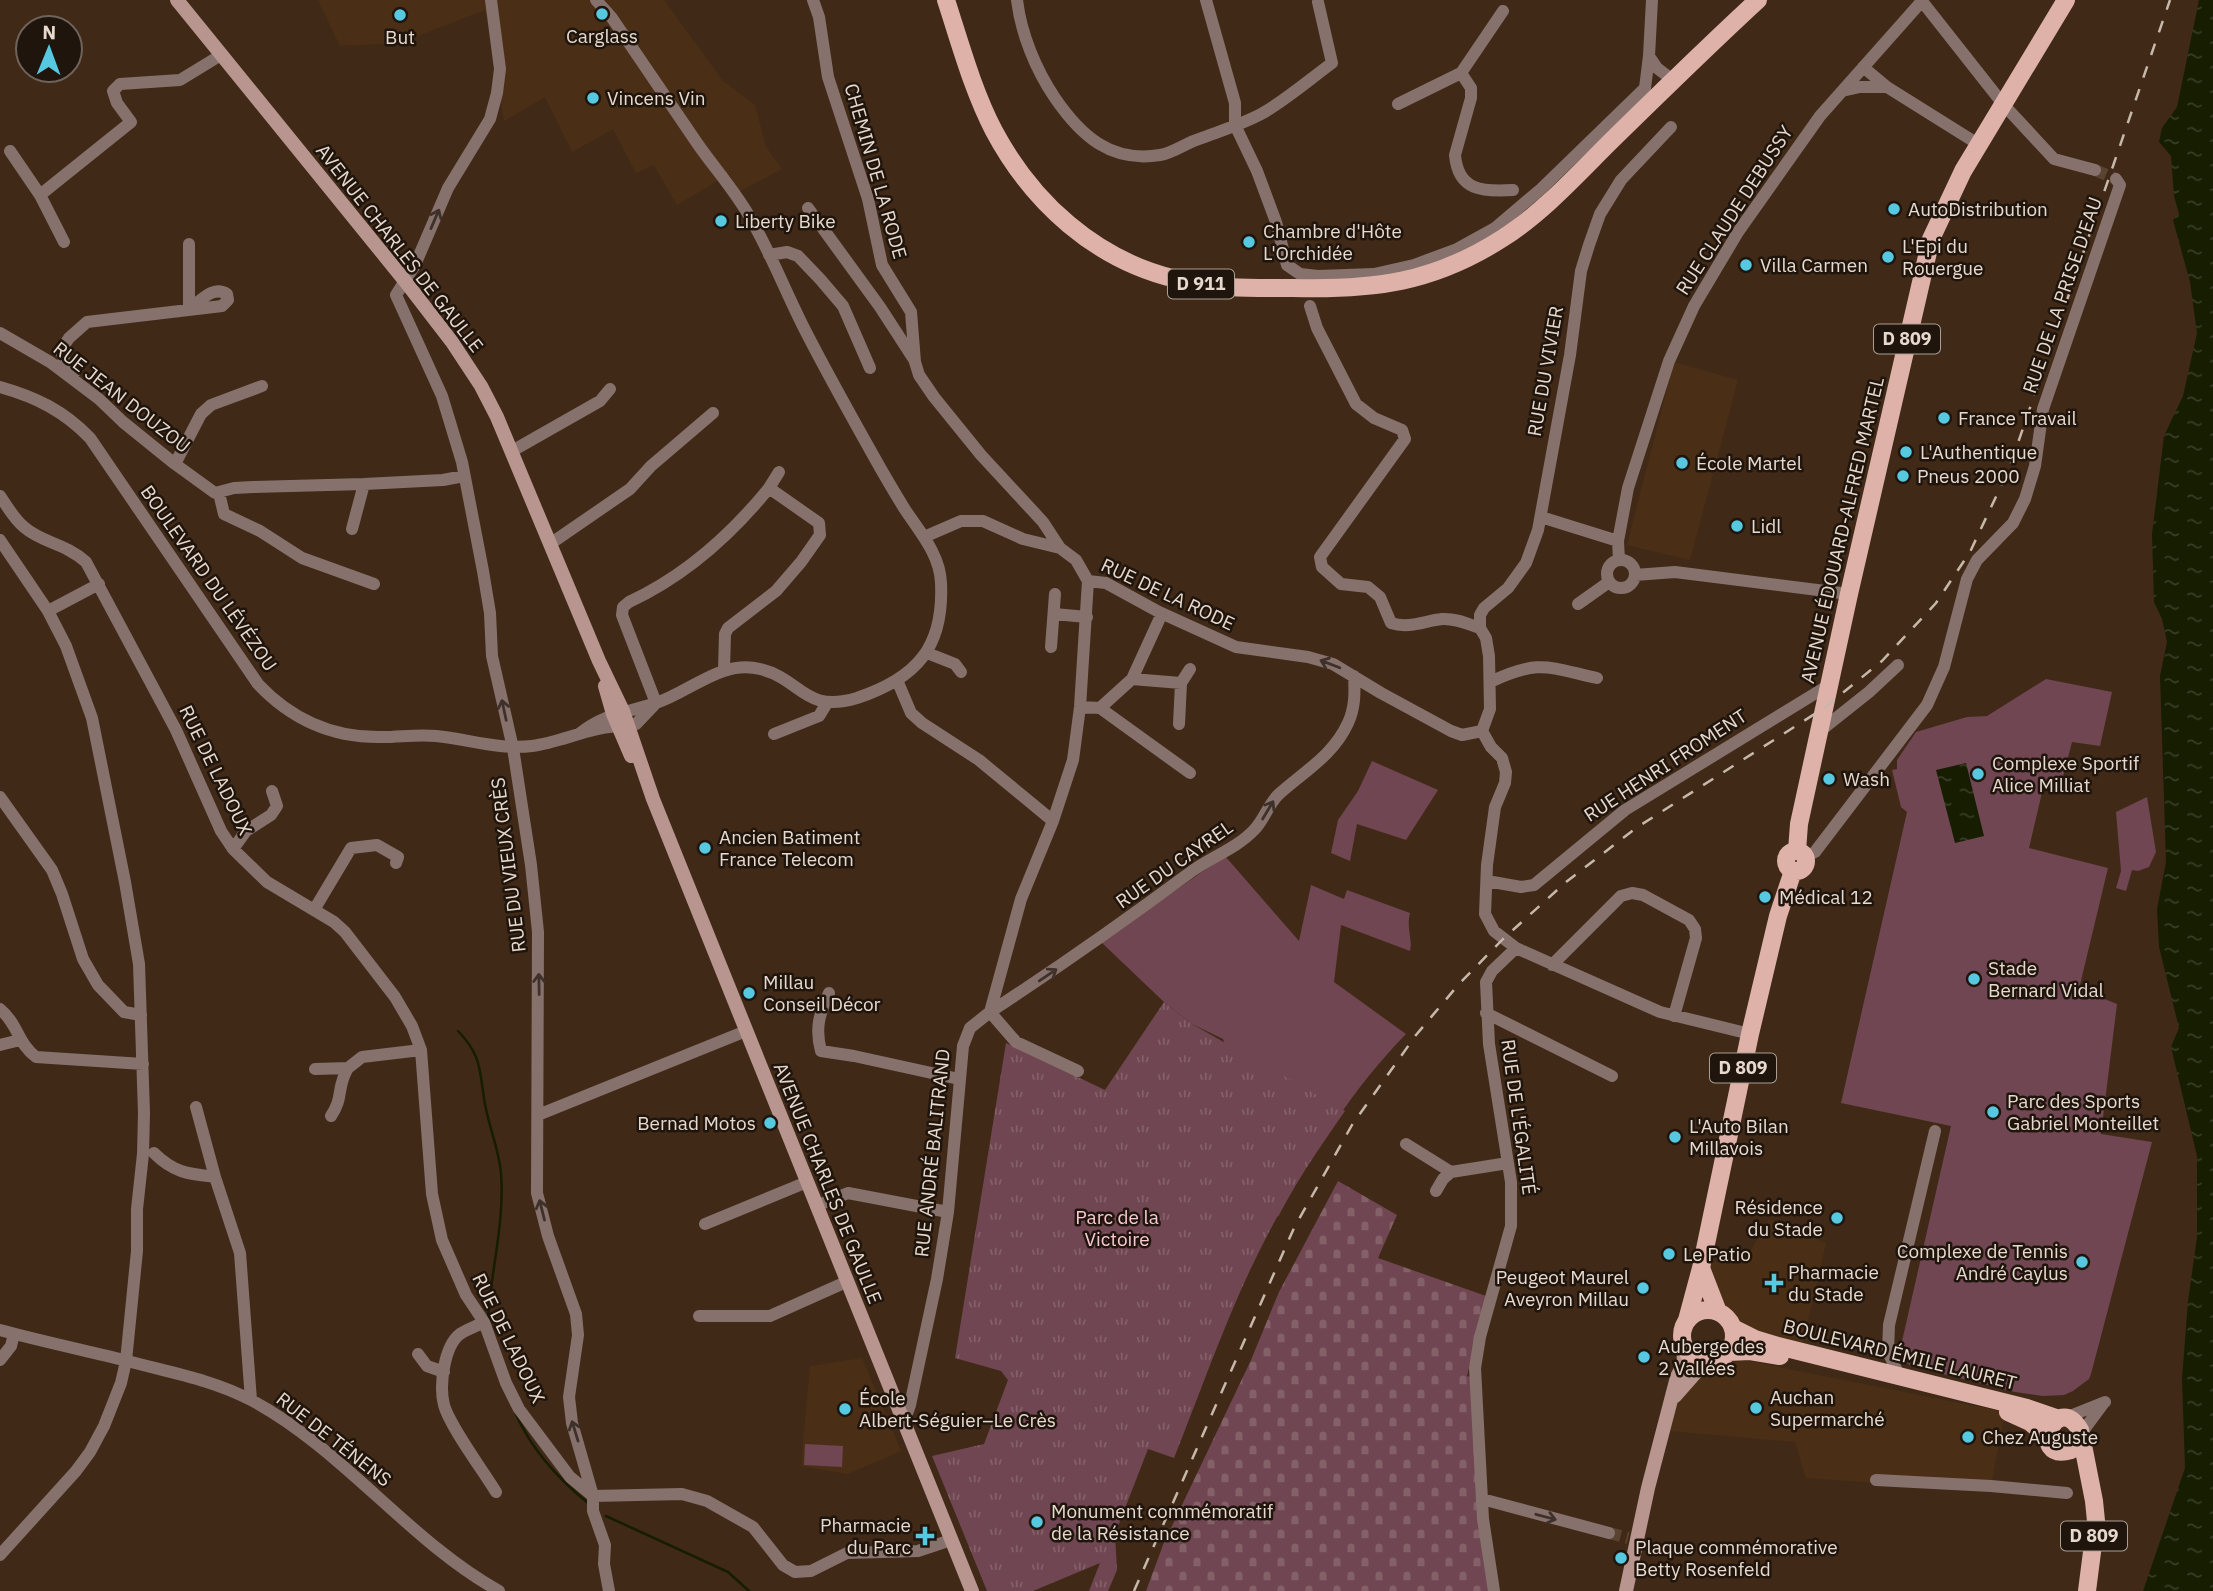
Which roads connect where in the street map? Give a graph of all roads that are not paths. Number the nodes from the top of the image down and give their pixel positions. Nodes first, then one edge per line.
1 (177, 0) edge
2 (491, 0) edge
3 (596, 0) edge
4 (813, 0) edge
5 (946, 0) edge
6 (1017, 0) edge
7 (1206, 0) edge
8 (1652, 0) edge
9 (1758, 0) edge
10 (2066, 0) edge
11 (1922, 1) edge
12 (1318, 2) dead end
13 (1503, 11) dead end
14 (220, 55) junction
15 (1649, 56) junction
16 (1863, 66) junction
17 (1461, 73) junction
18 (1674, 81) junction
19 (1887, 87) junction
20 (1842, 91) junction
21 (1398, 104) dead end
22 (2003, 104) junction
23 (1235, 125) junction
24 (1671, 127) dead end
25 (1978, 144) junction
26 (10, 151) dead end
27 (2095, 170) tunnel mouth
28 (2116, 179) dead end
29 (1541, 189) junction
30 (1513, 190) junction
31 (40, 195) junction
32 (1522, 206) junction
33 (808, 208) dead end
34 (64, 242) dead end
35 (190, 244) dead end
36 (769, 256) junction
37 (405, 281) junction
38 (1310, 306) dead end
39 (0, 333) edge
40 (915, 362) junction
41 (870, 369) dead end
42 (262, 386) dead end
43 (0, 387) edge
44 (610, 389) dead end
45 (99, 399) junction
46 (713, 413) dead end
47 (512, 451) junction
48 (175, 464) junction
49 (779, 472) dead end
50 (464, 476) junction
51 (364, 484) junction
52 (769, 488) junction
53 (219, 493) junction
54 (0, 496) edge
55 (1541, 517) junction
56 (352, 529) dead end
57 (924, 537) junction
58 (0, 540) edge
59 (1618, 541) junction
60 (550, 544) junction
61 (1060, 548) junction
62 (1619, 560) junction
63 (1635, 575) junction
64 (1088, 580) junction
65 (1609, 582) junction
66 (99, 584) junction
67 (374, 584) dead end
68 (1055, 594) dead end
69 (1849, 594) junction
70 (1578, 604) dead end
71 (48, 611) junction
72 (1054, 614) junction
73 (1087, 617) junction
74 (1159, 620) dead end
75 (1480, 628) junction
76 (1051, 647) dead end
77 (927, 653) junction
78 (599, 661) junction
79 (1898, 665) dead end
80 (1190, 668) dead end
81 (724, 670) junction
82 (961, 671) dead end
83 (1354, 676) junction
84 (1597, 678) dead end
85 (1132, 679) junction
86 (897, 680) junction
87 (1490, 682) junction
88 (1181, 683) junction
89 (1829, 685) junction
90 (656, 703) junction
91 (827, 703) junction
92 (1080, 707) junction
93 (1100, 708) junction
94 (623, 722) junction
95 (1179, 723) dead end
96 (1482, 731) junction
97 (1820, 731) junction
98 (774, 734) dead end
99 (513, 748) junction
100 (1190, 773) dead end
101 (649, 790) junction
102 (272, 791) dead end
103 (0, 797) edge
104 (1053, 821) junction
105 (233, 849) junction
106 (1801, 854) junction
107 (396, 863) dead end
108 (1487, 881) junction
109 (314, 910) junction
110 (1516, 948) junction
111 (1552, 965) junction
112 (830, 994) dead end
113 (0, 1009) edge
114 (990, 1012) junction
115 (1486, 1013) junction
116 (141, 1015) junction
117 (1674, 1016) junction
118 (746, 1031) junction
119 (1750, 1034) junction
120 (20, 1040) junction
121 (0, 1045) edge
122 (421, 1050) junction
123 (143, 1064) junction
124 (348, 1068) junction
125 (315, 1069) dead end
126 (1078, 1071) dead end
127 (1612, 1076) dead end
128 (959, 1079) junction
129 (196, 1107) dead end
130 (538, 1115) junction
131 (331, 1116) dead end
132 (1935, 1132) dead end
133 (1406, 1144) dead end
134 (154, 1153) dead end
135 (1508, 1163) junction
136 (1451, 1172) junction
137 (215, 1177) junction
138 (807, 1182) junction
139 (1436, 1191) dead end
140 (816, 1206) junction
141 (948, 1212) junction
142 (705, 1224) dead end
143 (1701, 1268) junction
144 (846, 1282) junction
145 (1718, 1312) junction
146 (699, 1316) dead end
147 (1687, 1320) junction
148 (484, 1322) junction
149 (1733, 1328) junction
150 (0, 1330) edge
151 (14, 1334) junction
152 (1683, 1343) junction
153 (1728, 1352) junction
154 (1888, 1352) junction
155 (418, 1354) dead end
156 (0, 1360) edge
157 (126, 1361) junction
158 (1705, 1362) junction
159 (1872, 1368) junction
160 (444, 1371) junction
161 (1899, 1375) junction
162 (1672, 1399) junction
163 (251, 1400) junction
164 (2062, 1419) junction
165 (904, 1422) junction
166 (2047, 1436) junction
167 (2080, 1437) junction
168 (2067, 1451) junction
169 (1876, 1480) dead end
170 (2089, 1481) junction
171 (496, 1492) dead end
172 (2067, 1493) dead end
173 (593, 1496) junction
174 (1482, 1499) junction
175 (1609, 1533) tunnel mouth
176 (951, 1540) junction
177 (0, 1555) edge
178 (499, 1591) edge
179 (609, 1591) edge
180 (972, 1591) edge
181 (1494, 1591) edge
182 (1626, 1591) edge
183 (2087, 1591) edge

1 - 14 main road, AVENUE CHARLES DE GAULLE
37 -> 2 street
3 - 36 street
4 - 40 street, CHEMIN DE LA RODE
5 - 18 main road, D 911
6 - 23 street
7 - 23 street
8 - 15 street
9 - 18 main road, D 911
10 - 22 main road, AVENUE ÉDOUARD-ALFRED MARTEL / D 809
11 - 16 street, RUE CLAUDE DEBUSSY
11 - 22 street
12 - 23 street
13 - 17 street
14 - 31 street
14 - 37 main road, AVENUE CHARLES DE GAULLE
15 - 18 street
15 - 29 street
16 - 19 street
16 - 20 street, RUE CLAUDE DEBUSSY
17 - 21 street
17 - 30 street
19 - 20 street
19 - 25 street
20 - 59 street, RUE CLAUDE DEBUSSY
22 - 25 main road, AVENUE ÉDOUARD-ALFRED MARTEL / D 809
22 - 27 street
23 - 32 street
24 - 55 street, RUE DU VIVIER
25 - 69 main road, AVENUE ÉDOUARD-ALFRED MARTEL / D 809
26 - 31 street
28 - 106 street, RUE DE LA PRISE D'EAU
29 - 30 street
29 - 32 street
30 - 32 street
31 - 34 street
33 - 40 street
35 - 45 street
36 - 41 street
36 - 57 street
37 - 47 main road, AVENUE CHARLES DE GAULLE
37 - 50 street, RUE DU VIEUX CRÈS
38 - 75 street
39 - 45 street, RUE JEAN DOUZOU
40 - 61 street, CHEMIN DE LA RODE
42 - 48 street
43 - 99 street, BOULEVARD DU LÉVÉZOU
44 - 47 street
45 - 48 street, RUE JEAN DOUZOU
46 - 60 street
47 - 60 main road, AVENUE CHARLES DE GAULLE
48 - 53 street, RUE JEAN DOUZOU
49 - 52 street
50 - 51 street
99 -> 50 street, RUE DU VIEUX CRÈS
51 - 53 street
51 - 56 street
52 - 81 street
52 - 90 street
53 - 67 street, RUE JEAN DOUZOU
54 - 66 street, RUE DE LADOUX
55 - 59 street
55 - 75 street, RUE DU VIVIER
57 - 61 street
57 - 77 street
58 - 71 street
59 - 62 street, RUE CLAUDE DEBUSSY
60 - 78 main road, AVENUE CHARLES DE GAULLE
61 - 64 street, RUE DE LA RODE
62 - 63 street
62 - 65 street, RUE CLAUDE DEBUSSY
63 - 65 street
63 - 69 street
64 - 73 street, RUE ANDRÉ BALITRAND
83 -> 64 street, RUE DE LA RODE
65 - 70 street
66 - 71 street
66 - 105 street, RUE DE LADOUX
68 - 72 street
69 - 89 main road, AVENUE ÉDOUARD-ALFRED MARTEL / D 809
71 - 116 street
72 - 73 street
72 - 76 street
73 - 92 street, RUE ANDRÉ BALITRAND
74 - 85 street
75 - 87 street
77 - 82 street
77 - 86 street
78 - 94 main road, AVENUE CHARLES DE GAULLE
78 - 94 main road, AVENUE CHARLES DE GAULLE
79 - 97 street
80 - 88 street
81 - 90 street
81 - 91 street
83 - 96 street, RUE DE LA RODE
114 -> 83 street, RUE DU CAYREL
84 - 87 street
85 - 88 street
85 - 93 street
86 - 91 street
86 - 104 street
87 - 96 street
88 - 95 street
89 - 97 main road, AVENUE ÉDOUARD-ALFRED MARTEL / D 809
89 - 108 street, RUE HENRI FROMENT
90 - 94 street
91 - 98 street
92 - 93 street
92 - 104 street, RUE ANDRÉ BALITRAND
93 - 100 street
94 - 99 street, BOULEVARD DU LÉVÉZOU
94 - 101 main road, AVENUE CHARLES DE GAULLE
94 - 101 main road, AVENUE CHARLES DE GAULLE
96 - 108 street
97 - 106 main road, D 809
130 -> 99 street, RUE DU VIEUX CRÈS
101 - 118 main road, AVENUE CHARLES DE GAULLE
102 - 105 street
103 - 116 street
104 - 114 street, RUE ANDRÉ BALITRAND
105 - 109 street, RUE DE LADOUX
106 - 119 main road, D 809
107 - 109 street
108 - 110 street
109 - 122 street, RUE DE LADOUX
110 - 111 street
110 - 115 street, RUE DE L'ÉGALITÉ
111 - 117 street
111 - 117 street
112 - 128 street
113 - 120 street
114 - 126 street
114 - 128 street, RUE ANDRÉ BALITRAND
115 - 127 street
115 - 135 street, RUE DE L'ÉGALITÉ
116 - 123 street
117 - 119 street
118 - 130 street
118 - 138 main road, AVENUE CHARLES DE GAULLE
119 - 143 main road, D 809
120 - 121 street
120 - 123 street
122 - 124 street
122 - 148 street, RUE DE LADOUX
123 - 157 street
124 - 125 street
124 - 131 street
128 - 141 street, RUE ANDRÉ BALITRAND
129 - 137 street
173 -> 130 street, RUE DU VIEUX CRÈS
132 - 154 street
133 - 136 street
134 - 137 street
135 - 136 street
135 - 174 street, RUE DE L'ÉGALITÉ
136 - 139 street
137 - 163 street
138 - 140 main road, AVENUE CHARLES DE GAULLE
138 - 142 street
140 - 141 street
140 - 144 main road, AVENUE CHARLES DE GAULLE
141 - 165 street, RUE ANDRÉ BALITRAND
143 - 145 main road
143 - 147 main road, D 809
144 - 146 street
144 - 165 main road, AVENUE CHARLES DE GAULLE
145 - 147 main road
145 - 149 main road
147 - 152 main road
148 - 160 street
148 - 173 street, RUE DE LADOUX
149 - 153 main road
149 - 159 main road, BOULEVARD ÉMILE LAURET
150 - 151 street, RUE DE TÉNENS
151 - 156 street
151 - 157 street, RUE DE TÉNENS
152 - 158 main road
152 - 162 main road
153 - 158 main road
153 - 166 main road, BOULEVARD ÉMILE LAURET / D 809
154 - 159 street
154 - 161 street
155 - 160 street
157 - 163 street, RUE DE TÉNENS
157 - 177 street
158 - 162 main road
159 - 161 main road, BOULEVARD ÉMILE LAURET
160 - 171 street
161 - 164 main road, BOULEVARD ÉMILE LAURET
162 - 182 main road
163 - 178 street, RUE DE TÉNENS
164 - 166 main road
164 - 167 main road
164 - 167 street
165 - 176 main road, AVENUE CHARLES DE GAULLE
166 - 168 main road, D 809
167 - 168 main road
167 - 170 main road, D 809
168 - 170 main road, D 809
169 - 172 street
170 - 183 main road, D 809
173 - 176 street
173 - 179 street, RUE DU VIEUX CRÈS
174 -> 175 street
174 - 181 street, RUE DE L'ÉGALITÉ
176 - 180 main road, AVENUE CHARLES DE GAULLE

